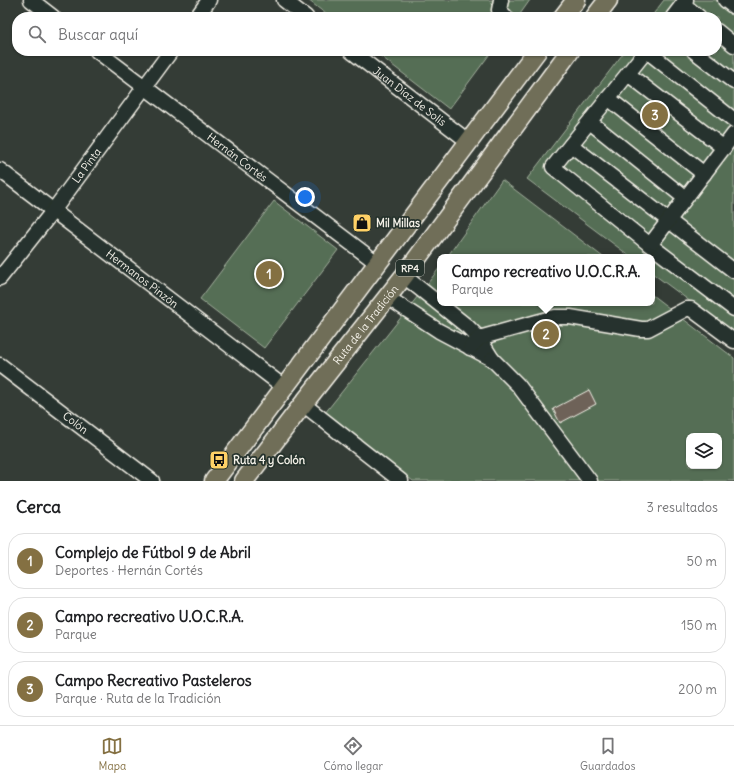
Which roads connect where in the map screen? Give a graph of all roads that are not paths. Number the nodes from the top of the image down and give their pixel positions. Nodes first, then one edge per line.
1 (31, 0) edge
2 (210, 0) edge
3 (284, 0) edge
4 (501, 0) edge
5 (576, 0) edge
6 (608, 0) edge
7 (725, 0) edge
8 (684, 2) edge
9 (734, 7) edge
10 (47, 12) edge
11 (201, 12) edge
12 (300, 12) edge
13 (501, 12) edge
14 (567, 12) edge
15 (599, 12) edge
16 (676, 12) edge
17 (694, 12) edge
18 (722, 35) edge
19 (734, 45) edge
20 (104, 56) edge
21 (168, 56) edge
22 (357, 56) edge
23 (533, 56) edge
24 (566, 56) edge
25 (642, 56) edge
26 (652, 56) edge
27 (700, 56) edge
28 (628, 74) junction
29 (734, 82) edge
30 (144, 87) junction
31 (608, 98) junction
32 (734, 120) edge
33 (590, 122) junction
34 (734, 134) edge
35 (469, 142) junction
36 (571, 145) junction
37 (724, 148) junction
38 (0, 170) edge
39 (704, 174) junction
40 (685, 198) junction
41 (53, 211) junction
42 (669, 220) junction
43 (650, 245) junction
44 (376, 263) junction
45 (734, 271) edge
46 (404, 276) junction
47 (0, 278) edge
48 (387, 297) junction
49 (437, 302) edge
50 (442, 306) edge
51 (734, 309) edge
52 (734, 341) edge
53 (474, 343) junction
54 (0, 365) edge
55 (284, 387) junction
56 (303, 404) junction
57 (152, 481) edge
58 (214, 481) edge
59 (244, 481) edge
60 (401, 481) edge
61 (590, 481) edge

1 - 10 street
2 - 11 street
3 - 12 street
4 - 13 street
5 - 14 main road
6 - 15 main road
7 - 9 street
8 - 16 street
8 - 17 street
18 - 19 street
20 - 30 street, Hernán Cortés
21 - 30 street, La Pinta
22 - 35 street, Juan Díaz de Solís
23 - 35 main road, RP4
24 - 46 main road, Ruta de la Tradición / RP4
25 - 28 street
26 - 32 street
27 - 29 street
28 - 31 street
28 - 37 street
30 - 41 street, La Pinta
30 - 44 street, Hernán Cortés
31 - 33 street
31 - 39 street
33 - 36 street
33 - 40 street
34 - 37 street
35 - 44 main road, RP4
36 - 42 street
36 - 43 street
37 - 39 street
38 - 41 street, Hermanos Pinzón
39 - 40 street
40 - 42 street
41 - 47 street, La Pinta
41 - 55 street, Hermanos Pinzón
42 - 43 street
42 - 45 street
43 - 51 street
44 - 55 main road, RP4
46 - 48 main road, Ruta de la Tradición / RP4
46 - 49 street
48 - 53 street
48 - 56 main road, Ruta de la Tradición / RP4
50 - 53 street
52 - 53 street
53 - 61 street
54 - 57 street, Colón
55 - 58 main road, RP4
56 - 59 main road, Ruta de la Tradición / RP4
56 - 60 street

